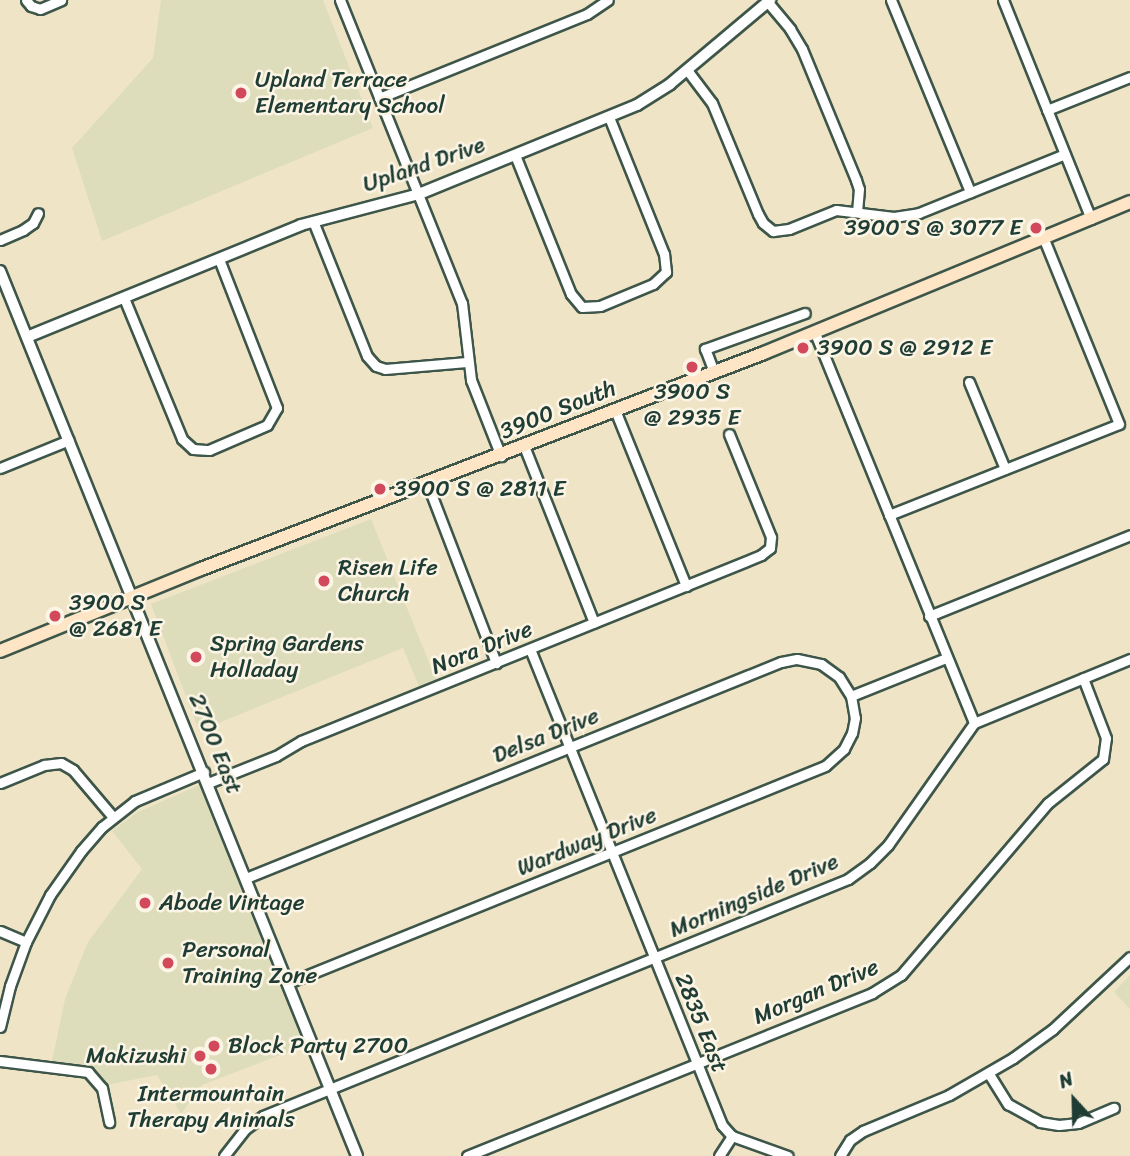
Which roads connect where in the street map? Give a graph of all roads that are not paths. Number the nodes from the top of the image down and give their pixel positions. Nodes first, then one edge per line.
1 (26, 0) edge
2 (61, 0) edge
3 (340, 0) edge
4 (608, 0) edge
5 (891, 0) edge
6 (1003, 0) edge
7 (768, 1) edge
8 (687, 69) junction
9 (1130, 76) edge
10 (379, 98) junction
11 (1047, 110) junction
12 (609, 117) junction
13 (1065, 154) junction
14 (514, 155) junction
15 (970, 192) junction
16 (419, 194) junction
17 (1130, 202) edge
18 (857, 212) junction
19 (38, 213) dead end
20 (1091, 219) junction
21 (313, 221) junction
22 (1044, 239) junction
23 (0, 240) edge
24 (219, 259) junction
25 (0, 271) edge
26 (124, 298) junction
27 (805, 313) dead end
28 (815, 332) junction
29 (27, 337) junction
30 (467, 362) junction
31 (713, 372) junction
32 (969, 382) dead end
33 (615, 410) junction
34 (729, 434) dead end
35 (69, 440) junction
36 (524, 446) junction
37 (501, 456) junction
38 (0, 468) edge
39 (1004, 469) junction
40 (427, 483) junction
41 (889, 515) junction
42 (1130, 535) edge
43 (686, 586) junction
44 (133, 597) junction
45 (929, 616) junction
46 (594, 623) junction
47 (530, 649) junction
48 (0, 651) edge
49 (946, 657) junction
50 (1130, 659) edge
51 (496, 663) junction
52 (1083, 678) junction
53 (852, 696) junction
54 (974, 723) junction
55 (570, 747) junction
56 (206, 778) junction
57 (0, 783) edge
58 (113, 817) junction
59 (612, 853) junction
60 (246, 878) junction
61 (0, 931) edge
62 (26, 942) junction
63 (1130, 957) edge
64 (654, 958) junction
65 (288, 983) junction
66 (0, 1027) edge
67 (0, 1061) edge
68 (696, 1064) junction
69 (989, 1074) junction
70 (330, 1088) junction
71 (1114, 1108) dead end
72 (109, 1122) dead end
73 (732, 1136) junction
74 (224, 1156) edge
75 (357, 1156) edge
76 (467, 1156) edge
77 (719, 1156) edge
78 (788, 1156) edge
79 (841, 1156) edge

1 - 2 street
3 - 10 street
4 - 10 street
5 - 15 street
6 - 11 street
7 - 8 street, Upland Drive
7 - 18 street
8 - 12 street, Upland Drive
8 - 18 street
9 - 11 street
10 - 16 street
11 - 13 street
12 - 14 street, Upland Drive
12 - 14 street
13 - 15 street
13 - 20 street
14 - 16 street, Upland Drive
15 - 18 street
16 - 21 street, Upland Drive
16 - 30 street
17 - 20 main road, 3900 South
19 - 23 street
20 - 22 main road, 3900 South
21 - 24 street, Upland Drive
21 - 30 street
22 - 28 main road, 3900 South
22 - 39 street
24 - 26 street, Upland Drive
24 - 26 street
25 - 29 street, 2700 East
26 - 29 street, Upland Drive
27 - 31 street
28 - 31 main road, 3900 South
28 - 41 street
29 - 35 street, 2700 East
30 - 37 street
31 - 33 main road, 3900 South
32 - 39 street
33 - 36 main road, 3900 South
33 - 43 street
34 - 43 street, Nora Drive
35 - 38 street
35 - 44 street, 2700 East
36 - 37 main road, 3900 South
36 - 46 street
37 - 40 main road, 3900 South
39 - 41 street
40 - 44 main road, 3900 South
40 - 51 street
41 - 45 street
42 - 45 street
43 - 46 street, Nora Drive
44 - 48 main road, 3900 South
44 - 56 street, 2700 East
45 - 49 street
46 - 47 street, Nora Drive
47 - 51 street, Nora Drive
47 - 55 street, 2835 East
49 - 53 street
49 - 54 street
50 - 52 street
51 - 56 street, Nora Drive
52 - 54 street
52 - 68 street, Morgan Drive
53 - 55 street, Delsa Drive
53 - 59 street, Wardway Drive
54 - 64 street, Morningside Drive
55 - 59 street, 2835 East
55 - 60 street, Delsa Drive
56 - 58 street, Nora Drive
56 - 60 street, 2700 East
57 - 58 street
58 - 62 street, Nora Drive
59 - 64 street, 2835 East
59 - 65 street, Wardway Drive
60 - 65 street, 2700 East
61 - 62 street
62 - 66 street, Nora Drive
63 - 69 street
64 - 68 street, 2835 East
64 - 70 street, Morningside Drive
65 - 70 street, 2700 East
67 - 72 street
68 - 73 street, 2835 East
68 - 76 street, Morgan Drive
69 - 71 street
69 - 79 street
70 - 74 street, Morningside Drive
70 - 75 street, 2700 East
73 - 77 street
73 - 78 street

